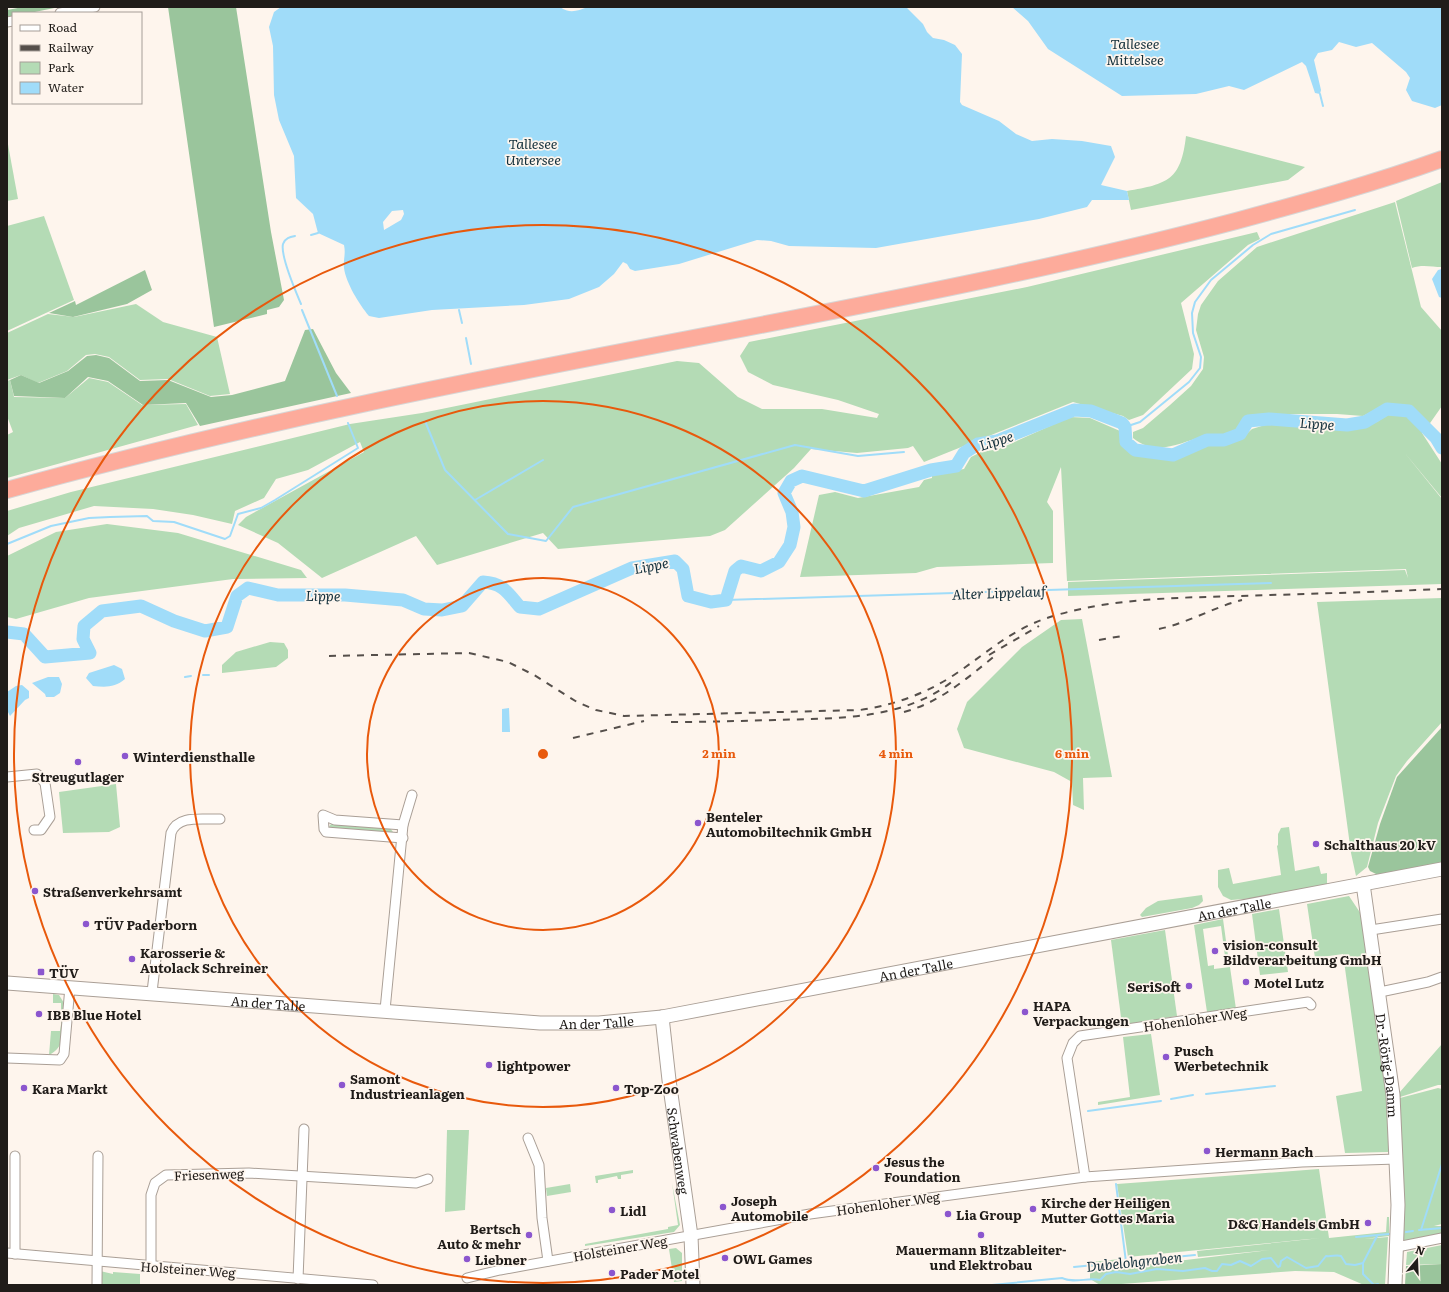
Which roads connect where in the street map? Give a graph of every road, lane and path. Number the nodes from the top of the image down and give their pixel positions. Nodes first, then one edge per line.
1 (95, 7) edge
2 (66, 12) edge
3 (1442, 159) edge
4 (7, 490) edge
5 (7, 777) edge
6 (412, 795) dead end
7 (220, 819) dead end
8 (403, 825) junction
9 (34, 830) dead end
10 (403, 838) junction
11 (1442, 869) edge
12 (1364, 884) junction
13 (1442, 919) edge
14 (1371, 930) junction
15 (1442, 977) edge
16 (7, 983) edge
17 (70, 987) junction
18 (152, 992) junction
19 (1380, 992) junction
20 (1311, 1005) dead end
21 (385, 1010) junction
22 (662, 1017) junction
23 (7, 1058) edge
24 (304, 1129) dead end
25 (528, 1138) dead end
26 (15, 1156) dead end
27 (98, 1156) dead end
28 (1397, 1159) junction
29 (302, 1177) junction
30 (1085, 1177) junction
31 (428, 1179) dead end
32 (691, 1236) junction
33 (1442, 1238) edge
34 (1397, 1247) junction
35 (11, 1253) edge
36 (548, 1261) junction
37 (97, 1262) junction
38 (150, 1266) junction
39 (467, 1278) dead end
40 (298, 1279) junction
41 (98, 1285) edge
42 (374, 1285) edge
43 (693, 1285) edge
44 (1395, 1285) edge

1 - 2 street
3 - 4 highway
5 - 9 street
6 - 8 street
7 - 18 street
8 - 10 street
8 - 10 street
10 - 21 street
11 - 12 street, An der Talle
12 - 14 street, Dr.-Rörig-Damm
12 - 22 street, An der Talle
13 - 14 street
14 - 19 street, Dr.-Rörig-Damm
15 - 19 street
16 - 17 street, An der Talle
17 - 18 street, An der Talle
17 - 23 street
18 - 21 street, An der Talle
19 - 28 street, Dr.-Rörig-Damm
20 - 30 street, Hohenloher Weg
21 - 22 street, An der Talle
22 - 32 street, Schwabenweg
24 - 29 street
25 - 36 street
26 - 35 street, Holsteiner Weg
27 - 37 street
28 - 30 street, Hohenloher Weg
28 - 34 street, Dr.-Rörig-Damm
29 - 31 street, Friesenweg
29 - 38 street, Friesenweg
29 - 40 street
30 - 32 street, Hohenloher Weg
32 - 36 street, Holsteiner Weg
32 - 43 street, Schwabenweg
33 - 34 street
34 - 44 street, Dr.-Rörig-Damm
35 - 37 street, Holsteiner Weg
36 - 39 street, Holsteiner Weg
37 - 38 street, Holsteiner Weg
37 - 41 street
38 - 40 street, Holsteiner Weg
40 - 42 street, Holsteiner Weg

